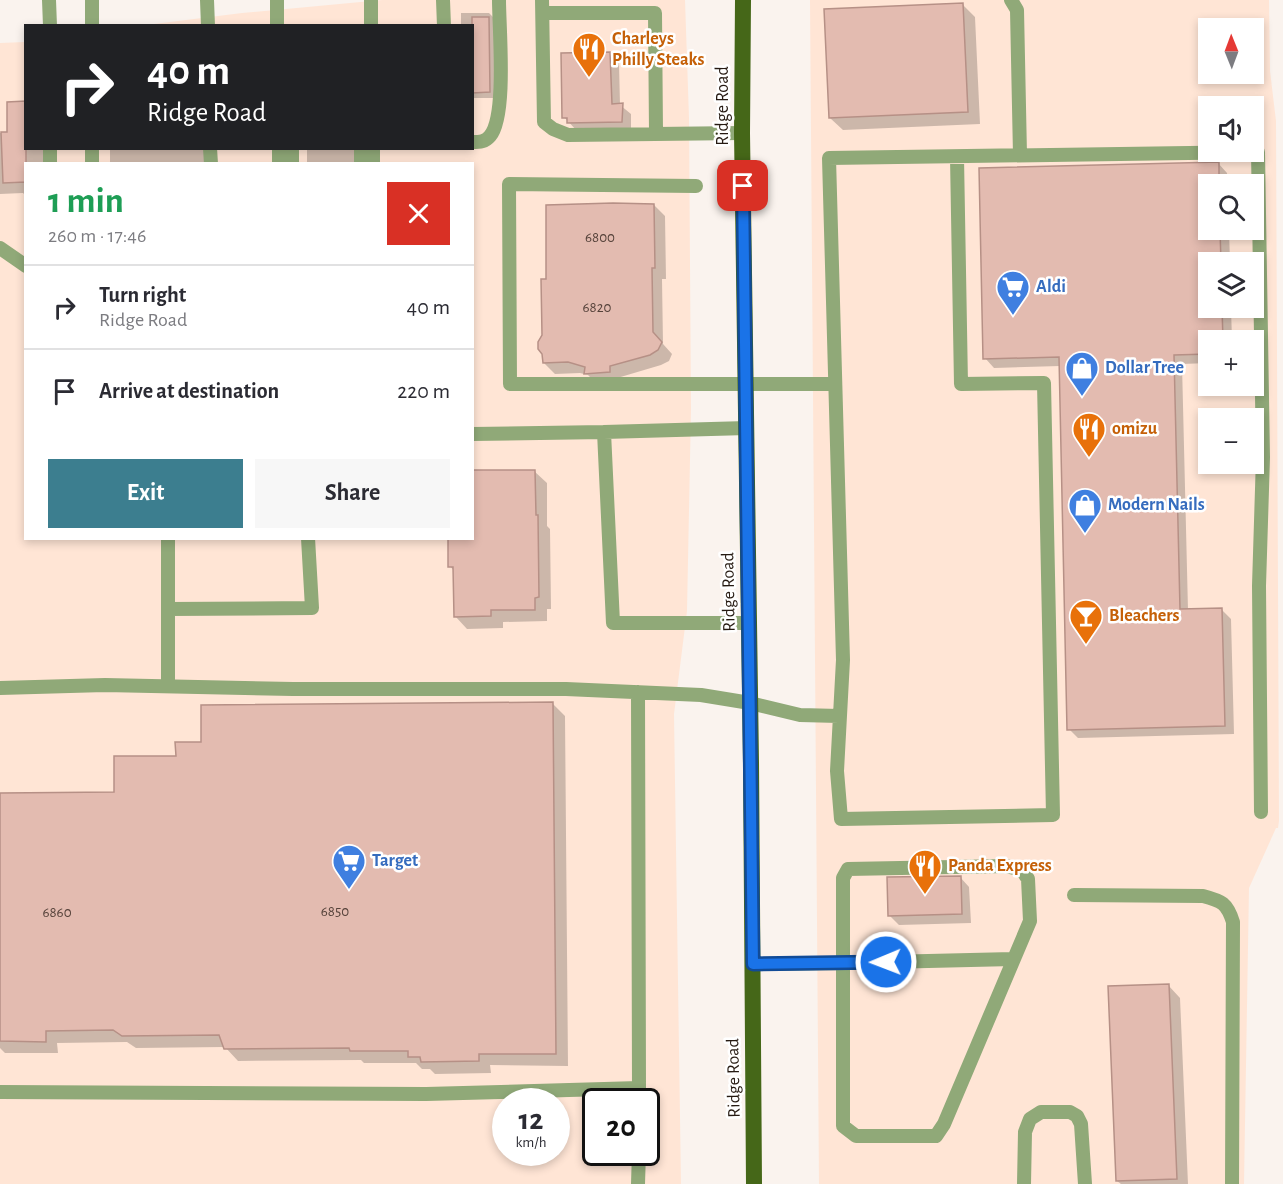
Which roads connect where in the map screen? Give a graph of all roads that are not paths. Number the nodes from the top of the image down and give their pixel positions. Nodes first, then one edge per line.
1 (50, 0) edge
2 (92, 0) edge
3 (207, 0) edge
4 (277, 0) edge
5 (371, 0) edge
6 (443, 0) edge
7 (499, 0) edge
8 (743, 0) edge
9 (1018, 3) edge
10 (543, 7) edge
11 (50, 24) edge
12 (92, 24) edge
13 (208, 24) edge
14 (277, 24) edge
15 (371, 24) edge
16 (444, 24) edge
17 (656, 133) junction
18 (742, 133) junction
19 (474, 142) edge
20 (1198, 153) edge
21 (1020, 155) junction
22 (957, 157) junction
23 (1258, 162) edge
24 (696, 186) dead end
25 (0, 248) edge
26 (24, 265) edge
27 (746, 383) junction
28 (834, 384) junction
29 (747, 428) junction
30 (604, 432) junction
31 (474, 434) edge
32 (168, 540) edge
33 (308, 540) edge
34 (168, 609) junction
35 (749, 623) junction
36 (168, 686) junction
37 (0, 688) edge
38 (638, 692) junction
39 (750, 703) junction
40 (838, 716) junction
41 (1262, 812) dead end
42 (1074, 894) dead end
43 (1013, 959) junction
44 (843, 963) junction
45 (753, 964) junction
46 (639, 1088) edge
47 (0, 1092) edge
48 (582, 1094) edge
49 (639, 1166) edge
50 (638, 1184) edge
51 (754, 1184) edge
52 (1023, 1184) edge
53 (1084, 1184) edge
54 (1232, 1184) edge

1 - 11 lane
2 - 12 lane
3 - 13 lane
4 - 14 lane
5 - 15 lane
6 - 16 lane
7 - 19 lane
8 - 18 main road, Ridge Road
9 - 21 lane
10 - 17 lane
10 - 17 lane
17 - 18 lane
18 - 27 main road, Ridge Road
20 - 21 lane
21 - 22 lane
22 - 28 lane
22 - 40 lane
23 - 41 lane
24 - 27 lane
25 - 26 lane
27 - 28 lane
27 - 29 main road, Ridge Road
28 - 40 lane
29 - 30 lane
29 - 35 main road, Ridge Road
30 - 31 lane
30 - 35 lane
32 - 34 lane
33 - 34 lane
34 - 36 lane
35 - 39 main road, Ridge Road
36 - 37 lane
36 - 38 lane
38 - 39 lane
38 - 46 lane
39 - 40 lane
39 - 45 main road, Ridge Road
42 - 54 lane
43 - 44 lane
43 - 44 lane
43 - 44 lane
44 - 45 lane
45 - 51 main road, Ridge Road
47 - 48 lane
49 - 50 lane
52 - 53 lane

